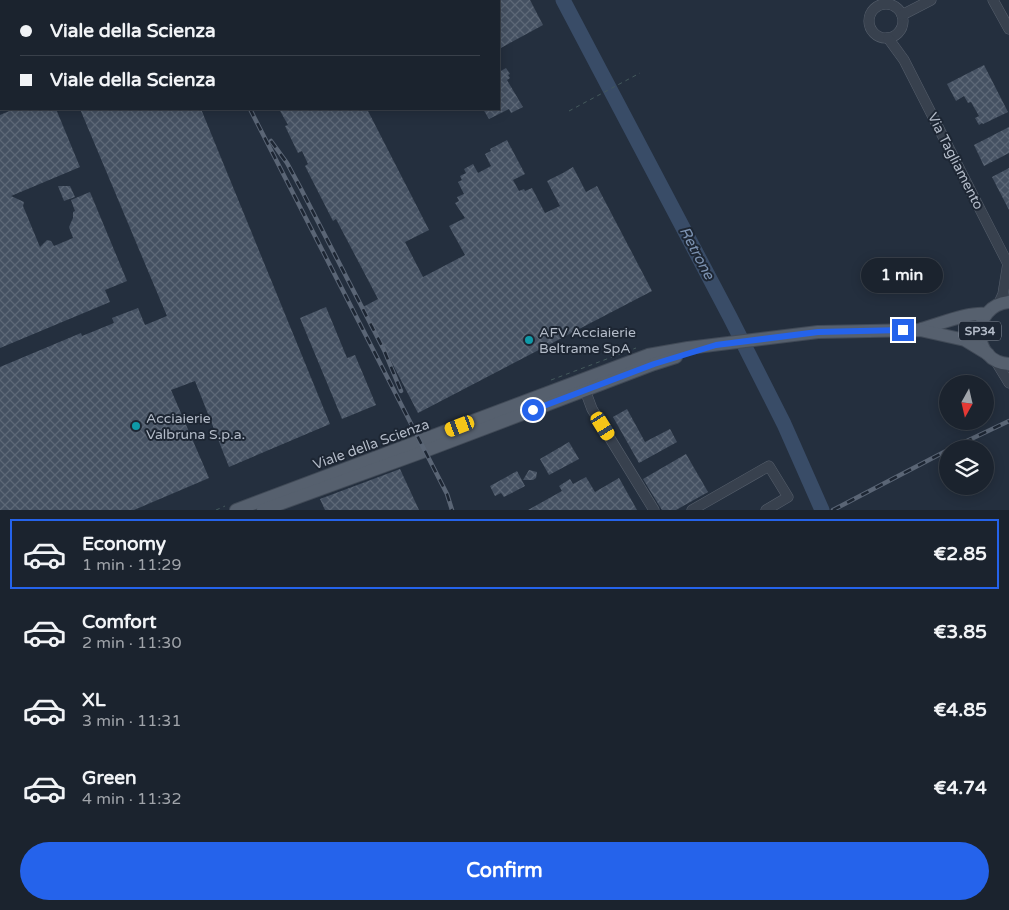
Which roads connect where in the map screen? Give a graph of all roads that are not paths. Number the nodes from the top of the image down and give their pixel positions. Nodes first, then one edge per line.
1 (871, 0) edge
2 (885, 0) edge
3 (931, 0) edge
4 (993, 0) edge
5 (895, 6) junction
6 (871, 12) junction
7 (902, 15) junction
8 (1009, 28) edge
9 (893, 36) junction
10 (1008, 264) edge
11 (1003, 304) edge
12 (986, 314) junction
13 (920, 330) junction
14 (716, 345) junction
15 (991, 357) junction
16 (1009, 364) edge
17 (1009, 383) edge
18 (585, 390) junction
19 (236, 510) edge
20 (264, 510) edge
21 (654, 510) edge
22 (692, 510) edge
23 (766, 510) edge

1 - 6 street
2 - 5 street
3 - 7 street
4 - 8 street
5 - 6 street
5 - 7 street
6 - 9 street
7 - 9 street, Via Tagliamento
9 - 10 street, Via Tagliamento
10 - 11 street, Via Tagliamento
11 - 12 main road, SP34
12 - 13 main road
12 - 15 main road, SP34
13 - 14 main road, Viale della Scienza
13 - 15 main road
14 - 18 main road, Viale della Scienza
14 - 19 main road, Viale della Scienza
15 - 16 main road, SP34
15 - 17 street, SP34
18 - 20 main road, Viale della Scienza
18 - 21 street
22 - 23 street

